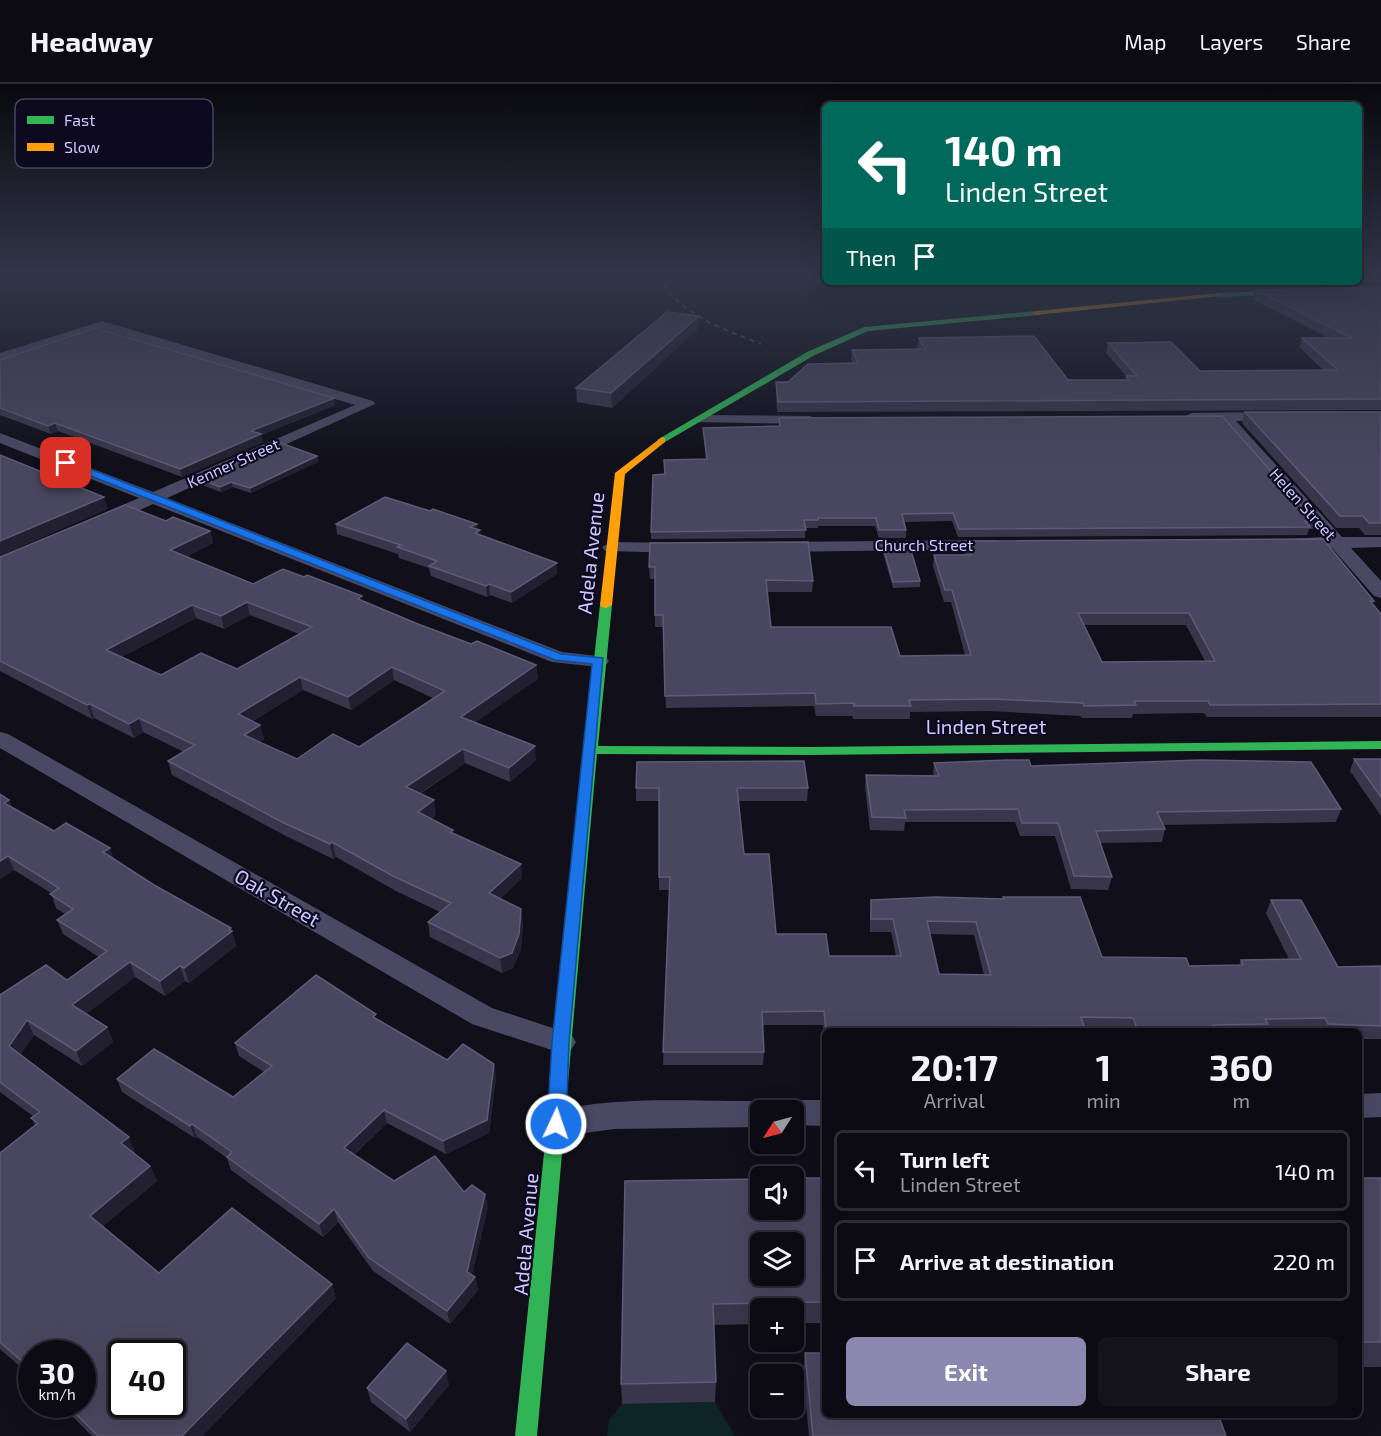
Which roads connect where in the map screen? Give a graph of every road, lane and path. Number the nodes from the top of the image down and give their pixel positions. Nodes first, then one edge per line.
1 (57, 339) edge
2 (149, 339) edge
3 (841, 339) edge
4 (0, 357) edge
5 (1285, 416) edge
6 (1178, 417) edge
7 (1225, 417) junction
8 (701, 419) junction
9 (830, 420) edge
10 (0, 438) edge
11 (154, 497) junction
12 (83, 528) edge
13 (1337, 542) junction
14 (1381, 542) edge
15 (1277, 543) edge
16 (1013, 544) edge
17 (611, 547) junction
18 (764, 547) edge
19 (693, 548) edge
20 (1381, 592) edge
21 (599, 661) junction
22 (0, 739) edge
23 (1381, 745) edge
24 (591, 750) junction
25 (561, 1042) junction
26 (1381, 1105) edge
27 (1362, 1106) edge
28 (804, 1113) edge
29 (822, 1113) edge
30 (750, 1114) edge
31 (556, 1124) junction
32 (526, 1436) edge

1 - 4 street, Kenner Street
2 - 11 street, Kenner Street
3 - 8 street, Adela Avenue
5 - 7 street
6 - 7 street
7 - 13 street, Helen Street
8 - 9 street
8 - 17 street, Adela Avenue
10 - 11 street
11 - 12 street, Kenner Street
11 - 21 street
13 - 14 street
13 - 15 street
13 - 20 street, Helen Street
16 - 18 street, Church Street
17 - 19 street
17 - 21 street, Adela Avenue
21 - 24 street, Adela Avenue
22 - 25 street, Oak Street
23 - 24 street, Linden Street
24 - 25 street, Adela Avenue
25 - 31 street, Adela Avenue
26 - 27 street
28 - 29 street
30 - 31 street
31 - 32 street, Adela Avenue

